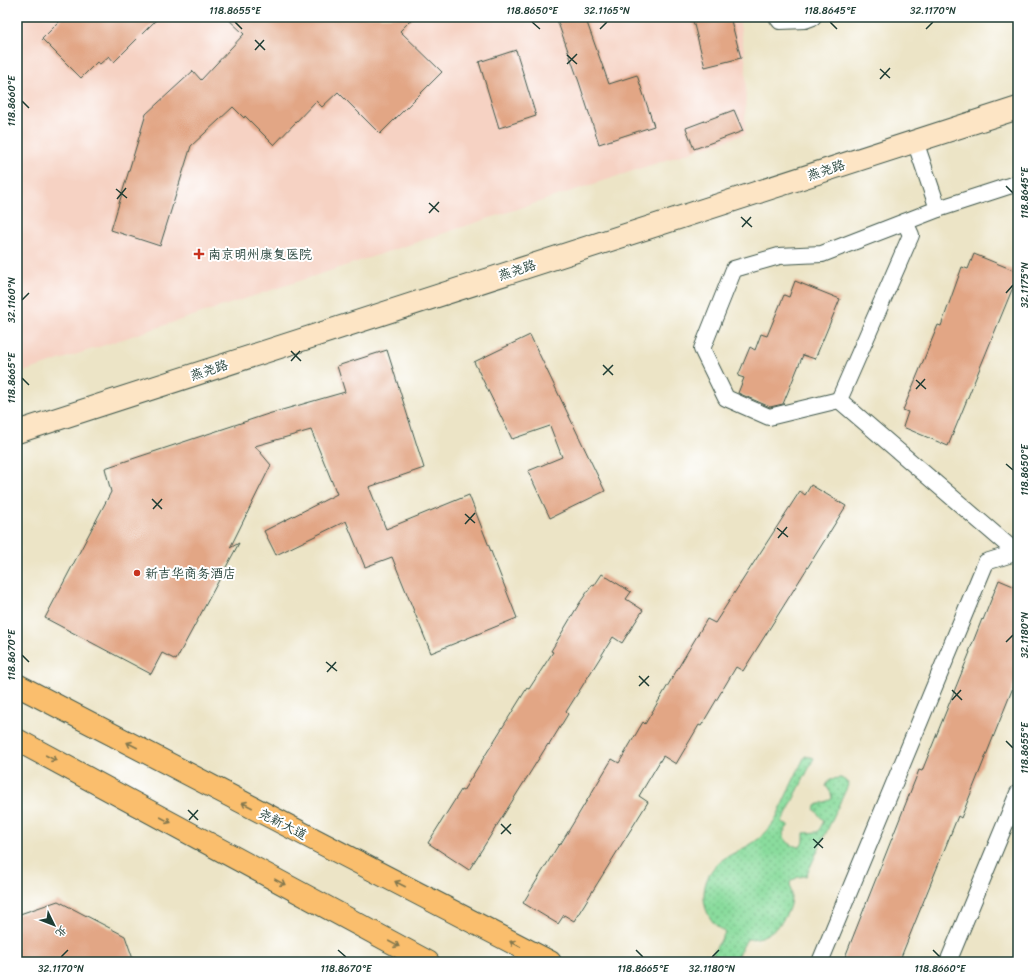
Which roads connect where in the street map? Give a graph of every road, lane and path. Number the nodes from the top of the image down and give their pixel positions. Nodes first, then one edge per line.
1 (777, 17) edge
2 (813, 17) edge
3 (1018, 108) edge
4 (915, 141) junction
5 (1018, 183) edge
6 (938, 210) junction
7 (905, 222) junction
8 (839, 400) junction
9 (17, 432) edge
10 (1017, 554) edge
11 (17, 685) edge
12 (17, 740) edge
13 (1018, 792) edge
14 (428, 962) edge
15 (550, 962) edge
16 (820, 962) edge
17 (948, 962) edge

1 - 2 lane
3 - 4 main road, 燕尧路
4 - 6 lane
4 - 9 main road, 燕尧路
5 - 6 lane
6 - 7 lane
7 - 8 lane
7 - 8 lane
8 - 10 lane
10 - 16 lane
15 -> 11 main road, 尧新大道
12 -> 14 main road
13 - 17 lane

